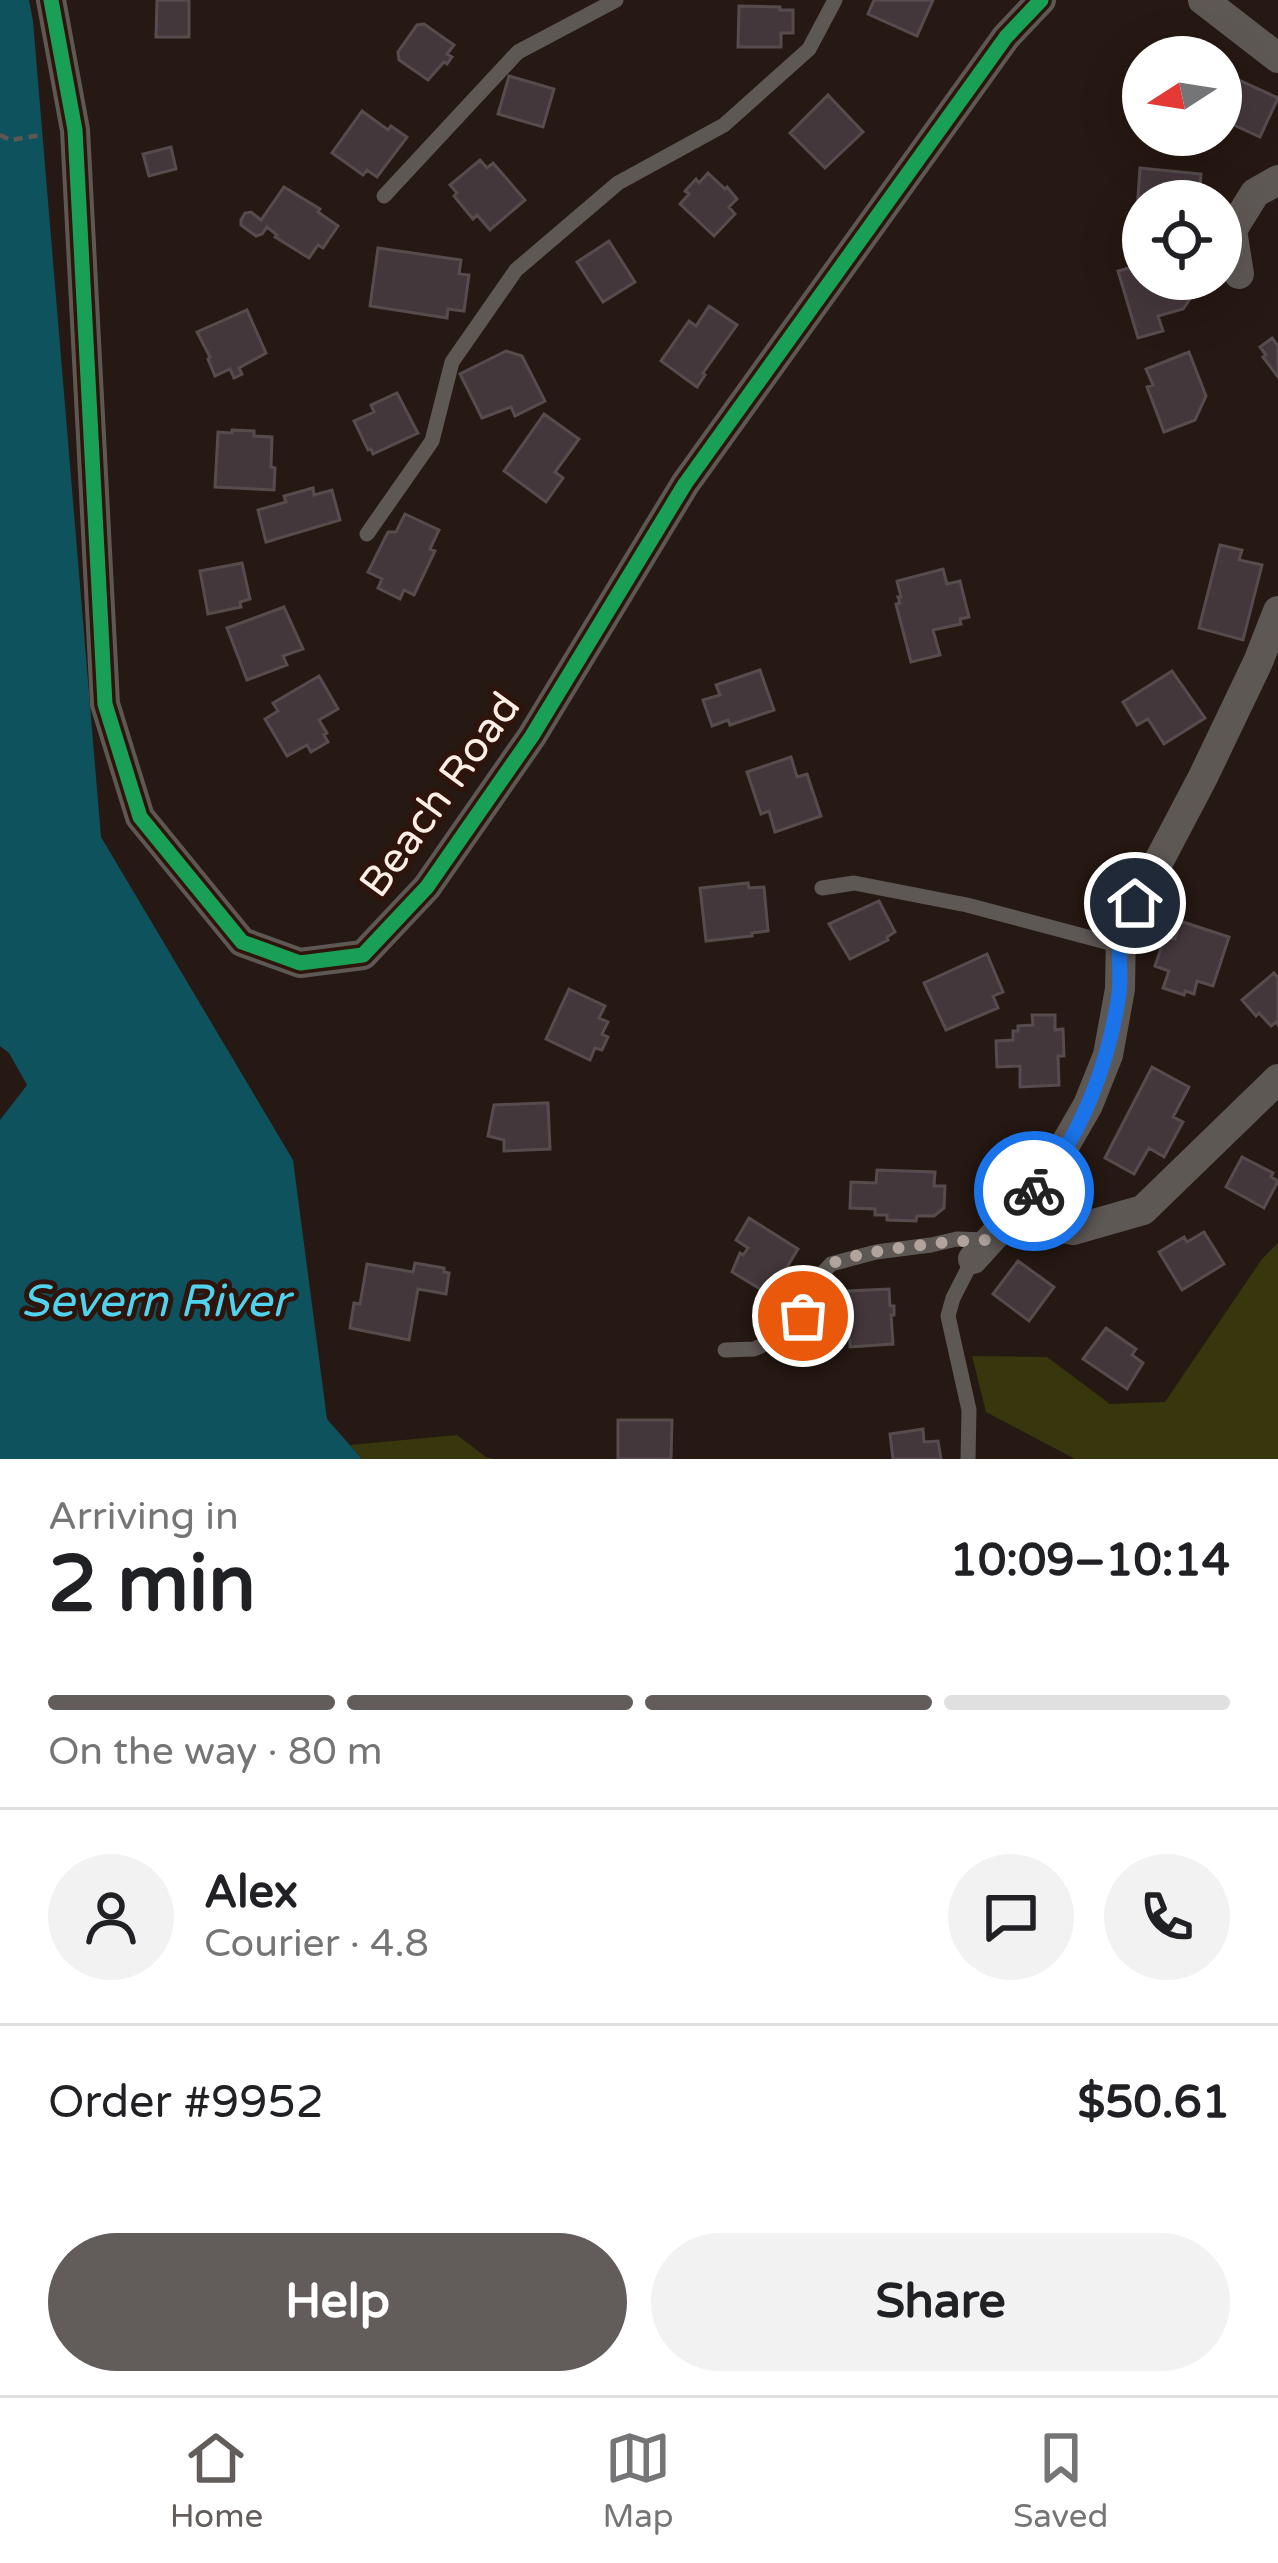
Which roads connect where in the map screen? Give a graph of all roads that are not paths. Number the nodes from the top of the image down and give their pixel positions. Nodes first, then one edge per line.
1 (51, 0) edge
2 (616, 0) edge
3 (835, 0) edge
4 (1041, 0) edge
5 (1203, 0) edge
6 (1278, 58) edge
7 (1278, 180) edge
8 (384, 196) dead end
9 (1242, 214) edge
10 (367, 534) dead end
11 (1278, 611) edge
12 (822, 888) dead end
13 (1121, 946) junction
14 (1278, 1079) edge
15 (991, 1239) junction
16 (725, 1349) dead end
17 (968, 1459) edge

1 - 4 street, Beach Road
2 - 8 lane
3 - 10 lane
5 - 6 street
7 - 9 street
11 - 13 street
12 - 13 lane
13 - 15 street
14 - 15 street
15 - 16 lane
15 - 17 lane

